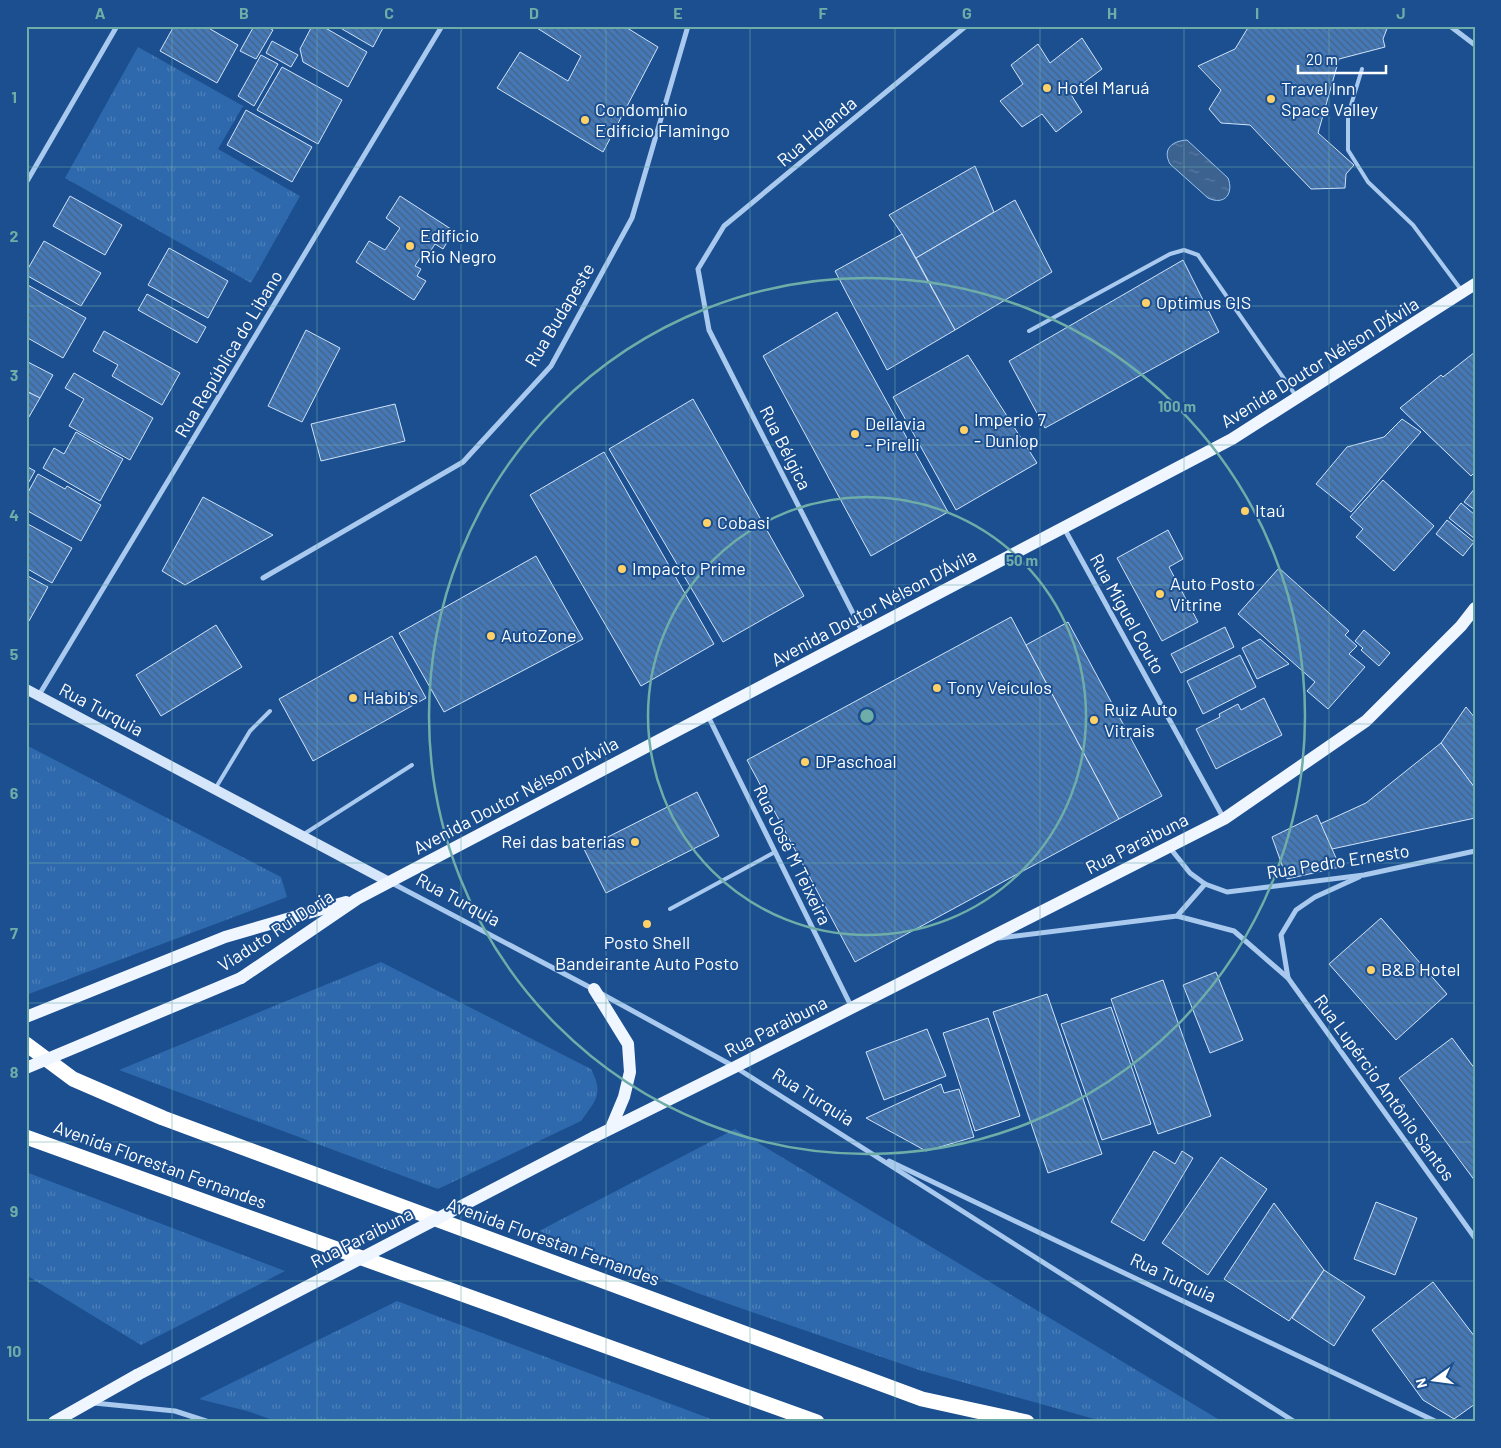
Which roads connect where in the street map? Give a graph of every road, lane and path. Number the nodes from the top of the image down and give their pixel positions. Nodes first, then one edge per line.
1 (117, 26) edge
2 (442, 26) edge
3 (688, 26) edge
4 (966, 26) edge
5 (1450, 26) edge
6 (1475, 45) edge
7 (1362, 69) dead end
8 (26, 183) edge
9 (698, 269) joint
10 (1475, 284) edge
11 (1463, 293) junction
12 (1029, 331) dead end
13 (1298, 398) junction
14 (1064, 528) junction
15 (263, 578) dead end
16 (1475, 608) edge
17 (864, 634) junction
18 (26, 689) edge
19 (39, 696) junction
20 (270, 711) dead end
21 (708, 715) junction
22 (412, 765) dead end
23 (215, 789) junction
24 (1224, 819) junction
25 (302, 835) junction
26 (1170, 848) junction
27 (1475, 851) edge
28 (775, 852) junction
29 (1364, 875) junction
30 (389, 882) junction
31 (1205, 884) junction
32 (357, 899) junction
33 (670, 909) dead end
34 (1177, 916) junction
35 (986, 940) junction
36 (1288, 978) junction
37 (594, 989) junction
38 (852, 1007) junction
39 (26, 1017) edge
40 (26, 1044) edge
41 (735, 1067) junction
42 (26, 1068) edge
43 (611, 1128) junction
44 (26, 1137) edge
45 (868, 1151) junction
46 (1475, 1238) edge
47 (86, 1402) junction
48 (1475, 1421) edge
49 (54, 1422) edge
50 (209, 1422) edge
51 (817, 1422) edge
52 (1027, 1422) edge
53 (1295, 1422) edge
54 (1437, 1422) edge
55 (1470, 1422) edge

1 - 8 street
2 - 19 street, Rua República do Libano
3 - 15 street, Rua Budapeste
4 - 9 street, Rua Holanda
5 - 6 street
7 - 11 lane
9 - 17 street, Rua Bélgica
10 - 11 main road, Avenida Doutor Nélson D'Ávila
11 - 13 main road, Avenida Doutor Nélson D'Ávila
12 - 13 lane
13 - 14 main road, Avenida Doutor Nélson D'Ávila
14 - 17 main road, Avenida Doutor Nélson D'Ávila
14 - 24 street, Rua Miguel Couto
16 - 24 main road, Rua Paraibuna
17 - 21 main road, Avenida Doutor Nélson D'Ávila
18 - 19 main road, Rua Turquia
19 - 23 main road, Rua Turquia
20 - 23 lane
21 - 28 street, Rua José M Teixeira
21 - 30 main road, Avenida Doutor Nélson D'Ávila
22 - 25 lane
23 - 25 main road, Rua Turquia
24 - 26 main road, Rua Paraibuna
25 - 30 main road, Rua Turquia
26 - 31 street, Rua Pedro Ernesto
26 - 35 main road, Rua Paraibuna
27 - 29 street, Rua Pedro Ernesto
28 - 33 lane
28 - 38 street, Rua José M Teixeira
29 - 31 street, Rua Pedro Ernesto
29 - 36 street, Rua Lupércio Antônio Santos
30 - 32 main road, Avenida Doutor Nélson D'Ávila
30 - 37 street, Rua Turquia
31 - 34 street
32 - 39 main road, Viaduto Rui Doria
32 - 42 main road, Viaduto Rui Doria, bridge
34 - 35 street
34 - 36 street, Rua Lupércio Antônio Santos
35 - 38 main road, Rua Paraibuna
36 - 46 street, Rua Lupércio Antônio Santos
37 - 41 street, Rua Turquia
37 - 43 main road
38 - 41 main road, Rua Paraibuna
40 - 52 highway, Avenida Florestan Fernandes
41 - 43 main road, Rua Paraibuna
41 - 45 street, Rua Turquia
43 - 47 main road, Rua Paraibuna, bridge
44 - 51 highway, Avenida Florestan Fernandes
45 - 53 street, Rua Turquia
45 - 54 street, Rua Turquia
47 - 49 main road, Rua Paraibuna
47 - 50 street
48 - 55 street

